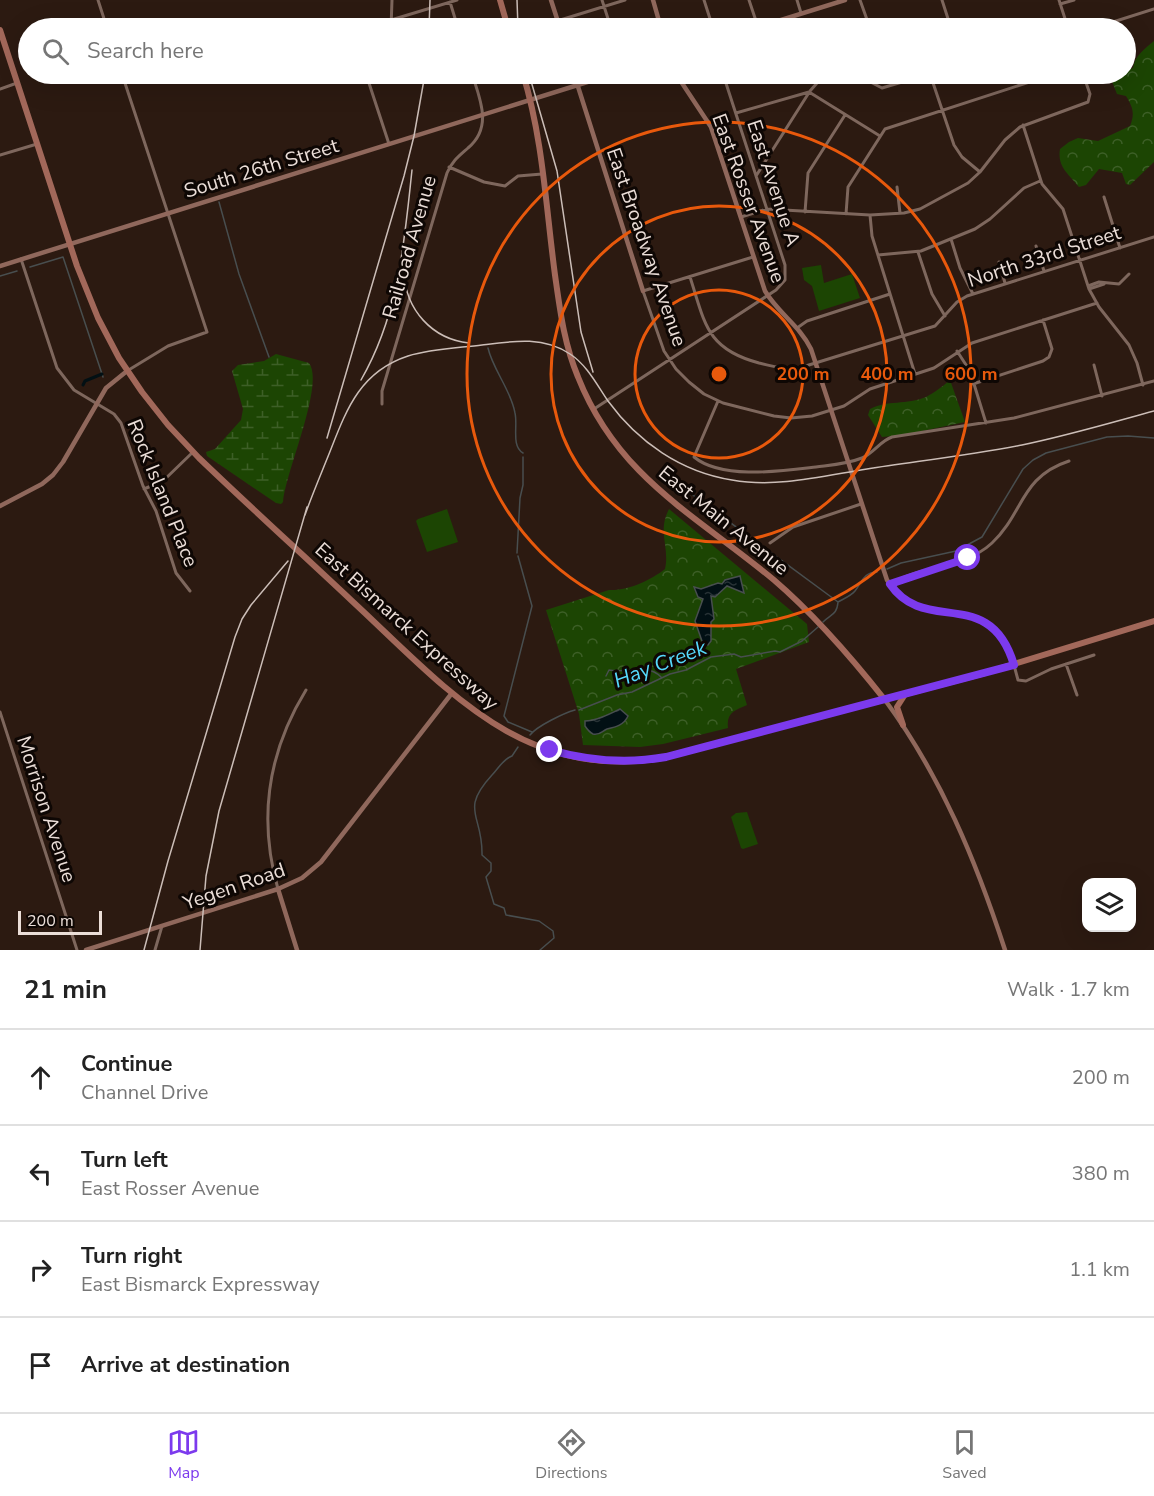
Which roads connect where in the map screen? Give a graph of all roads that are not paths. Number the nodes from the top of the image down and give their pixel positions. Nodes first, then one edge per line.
1 (98, 0) edge
2 (392, 0) edge
3 (457, 0) edge
4 (500, 0) edge
5 (551, 0) edge
6 (602, 0) edge
7 (625, 0) edge
8 (653, 0) edge
9 (704, 0) edge
10 (749, 0) edge
11 (797, 0) edge
12 (845, 0) edge
13 (860, 0) edge
14 (942, 0) edge
15 (1074, 0) edge
16 (838, 1) edge
17 (450, 2) junction
18 (1060, 2) edge
19 (604, 6) junction
20 (1154, 9) edge
21 (802, 14) junction
22 (104, 18) edge
23 (391, 18) edge
24 (398, 18) edge
25 (455, 18) edge
26 (505, 18) edge
27 (557, 18) edge
28 (567, 18) edge
29 (608, 18) edge
30 (659, 18) edge
31 (710, 18) edge
32 (754, 18) edge
33 (789, 18) edge
34 (866, 18) edge
35 (948, 18) edge
36 (1065, 18) edge
37 (1126, 18) edge
38 (0, 30) edge
39 (17, 83) junction
40 (125, 84) edge
41 (369, 84) edge
42 (475, 84) edge
43 (526, 84) edge
44 (580, 84) edge
45 (681, 84) edge
46 (726, 84) edge
47 (816, 84) edge
48 (874, 84) edge
49 (895, 84) edge
50 (932, 84) edge
51 (1023, 84) edge
52 (1086, 84) edge
53 (577, 85) junction
54 (0, 88) edge
55 (809, 92) junction
56 (530, 100) junction
57 (941, 110) junction
58 (736, 113) junction
59 (483, 114) junction
60 (845, 115) junction
61 (1023, 126) junction
62 (880, 136) junction
63 (37, 144) junction
64 (389, 144) junction
65 (0, 155) edge
66 (449, 167) junction
67 (980, 172) junction
68 (542, 174) junction
69 (756, 176) junction
70 (1041, 181) junction
71 (897, 187) dead end
72 (1104, 197) dead end
73 (767, 209) junction
74 (805, 212) junction
75 (167, 213) junction
76 (900, 213) junction
77 (846, 214) junction
78 (870, 214) junction
79 (741, 217) junction
80 (1154, 237) edge
81 (951, 239) junction
82 (69, 244) junction
83 (1036, 246) dead end
84 (1120, 248) junction
85 (918, 252) junction
86 (878, 255) junction
87 (753, 257) junction
88 (21, 259) junction
89 (1079, 260) junction
90 (999, 262) dead end
91 (0, 266) edge
92 (1044, 272) junction
93 (1130, 274) dead end
94 (690, 277) junction
95 (1006, 284) junction
96 (1088, 288) junction
97 (643, 291) junction
98 (890, 294) junction
99 (973, 294) junction
100 (768, 296) junction
101 (1097, 303) junction
102 (945, 316) junction
103 (1043, 320) junction
104 (797, 328) junction
105 (710, 333) junction
106 (903, 336) junction
107 (957, 351) junction
108 (669, 360) junction
109 (816, 364) junction
110 (1094, 365) dead end
111 (127, 371) junction
112 (915, 375) junction
113 (1154, 381) edge
114 (973, 384) junction
115 (1143, 385) junction
116 (1102, 396) junction
117 (718, 401) junction
118 (96, 404) junction
119 (382, 404) dead end
120 (593, 410) junction
121 (831, 410) junction
122 (986, 423) junction
123 (193, 452) junction
124 (1069, 461) dead end
125 (848, 462) junction
126 (144, 489) junction
127 (861, 504) junction
128 (0, 506) edge
129 (770, 543) dead end
130 (890, 584) junction
131 (190, 591) dead end
132 (1154, 621) edge
133 (1094, 655) dead end
134 (1066, 664) junction
135 (1014, 665) junction
136 (306, 690) dead end
137 (452, 693) junction
138 (906, 694) junction
139 (1077, 695) dead end
140 (885, 700) junction
141 (0, 712) edge
142 (903, 725) junction
143 (278, 889) junction
144 (162, 926) junction
145 (77, 950) edge
146 (86, 950) edge
147 (155, 950) edge
148 (297, 950) edge
149 (1005, 950) edge

1 - 22 street
2 - 23 street
3 - 17 street
4 - 26 main road
5 - 27 street
6 - 19 street
7 - 19 street
8 - 30 street
9 - 31 street
10 - 32 street
11 - 21 street
12 - 16 street
13 - 34 street
14 - 35 street
15 - 18 street
16 - 21 street
17 - 24 street
17 - 25 street
18 - 36 street
19 - 28 street
19 - 29 street
20 - 37 street
21 - 33 street
38 - 39 main road, East Bismarck Expressway
39 - 54 street
39 - 63 main road, East Bismarck Expressway
40 - 75 street
41 - 64 street
42 - 59 street
43 - 56 main road, East Main Avenue
44 - 53 street, South 26th Street
45 - 79 street, East Rosser Avenue
46 - 58 street, East Avenue A
47 - 55 street
48 - 49 street
50 - 57 street
51 - 57 street
52 - 61 street
53 - 56 street, South 26th Street
53 - 97 street, East Broadway Avenue
55 - 58 street
55 - 60 street
55 - 69 street
56 - 59 street, South 26th Street
56 - 68 main road, East Main Avenue
57 - 62 street
57 - 67 street
58 - 69 street, East Avenue A
59 - 64 street, South 26th Street
59 - 66 street, Railroad Avenue
60 - 62 street
60 - 74 street
61 - 67 street
61 - 70 street
62 - 77 street
63 - 65 street
63 - 82 main road, East Bismarck Expressway
64 - 75 street, South 26th Street
66 - 68 street
66 - 119 street, Railroad Avenue
67 - 76 street
68 - 120 main road, East Main Avenue
69 - 73 street, East Avenue A
70 - 81 street
70 - 89 street
71 - 76 street
72 - 84 street
73 - 74 street
73 - 79 street
73 - 100 street, East Avenue A
74 - 77 street
75 - 82 street, South 26th Street
75 - 111 street
76 - 78 street
77 - 78 street
78 - 86 street
79 - 87 street, East Rosser Avenue
80 - 84 street, North 33rd Street
81 - 85 street
81 - 99 street
82 - 88 street, South 26th Street
82 - 111 main road, East Bismarck Expressway
83 - 92 street
84 - 89 street, North 33rd Street
85 - 86 street
85 - 102 street
86 - 98 street
87 - 94 street
87 - 100 street, East Rosser Avenue
88 - 91 street, South 26th Street
88 - 118 street, Rock Island Place
89 - 92 street, North 33rd Street
89 - 96 street
90 - 95 street
92 - 95 street, North 33rd Street
93 - 96 street
94 - 97 street
94 - 105 street
95 - 99 street, North 33rd Street
96 - 101 street
97 - 108 street, East Broadway Avenue
98 - 104 street
98 - 106 street
99 - 102 street, North 33rd Street
100 - 104 street, East Rosser Avenue
100 - 105 street
101 - 103 street, East Broadway Avenue
101 - 115 street
102 - 106 street, North 33rd Street
103 - 107 street, East Broadway Avenue
103 - 114 street
104 - 109 street, East Rosser Avenue
105 - 108 street
105 - 109 street, North 33rd Street
106 - 109 street, North 33rd Street
106 - 112 street
107 - 112 street, East Broadway Avenue
107 - 114 street
108 - 117 street, East Broadway Avenue
108 - 120 street
109 - 121 street, East Rosser Avenue
110 - 116 street
111 - 118 street
111 - 123 main road, East Bismarck Expressway
112 - 121 street, East Broadway Avenue
113 - 115 street
114 - 122 street
115 - 116 street
116 - 122 street
117 - 121 street, East Broadway Avenue
117 - 125 street
118 - 126 street, Rock Island Place
118 - 128 street
120 - 140 main road, East Main Avenue
121 - 125 street, East Rosser Avenue
122 - 125 street
123 - 126 street
123 - 137 main road, East Bismarck Expressway
124 - 130 street
125 - 127 street, East Rosser Avenue
126 - 131 street, Rock Island Place
127 - 129 street
127 - 130 street, East Rosser Avenue
130 - 135 street, East Rosser Avenue
132 - 135 main road, East Bismarck Expressway
133 - 134 street
134 - 135 street
134 - 139 street
135 - 138 main road, East Bismarck Expressway
136 - 143 street
137 - 140 main road, East Bismarck Expressway
137 - 143 street, Yegen Road
138 - 140 main road, East Bismarck Expressway
138 - 142 main road
140 - 142 street, East Main Avenue
141 - 145 street, Morrison Avenue
142 - 149 street, East Main Avenue
143 - 144 street, Yegen Road
143 - 148 street
144 - 146 street, Yegen Road
144 - 147 street

